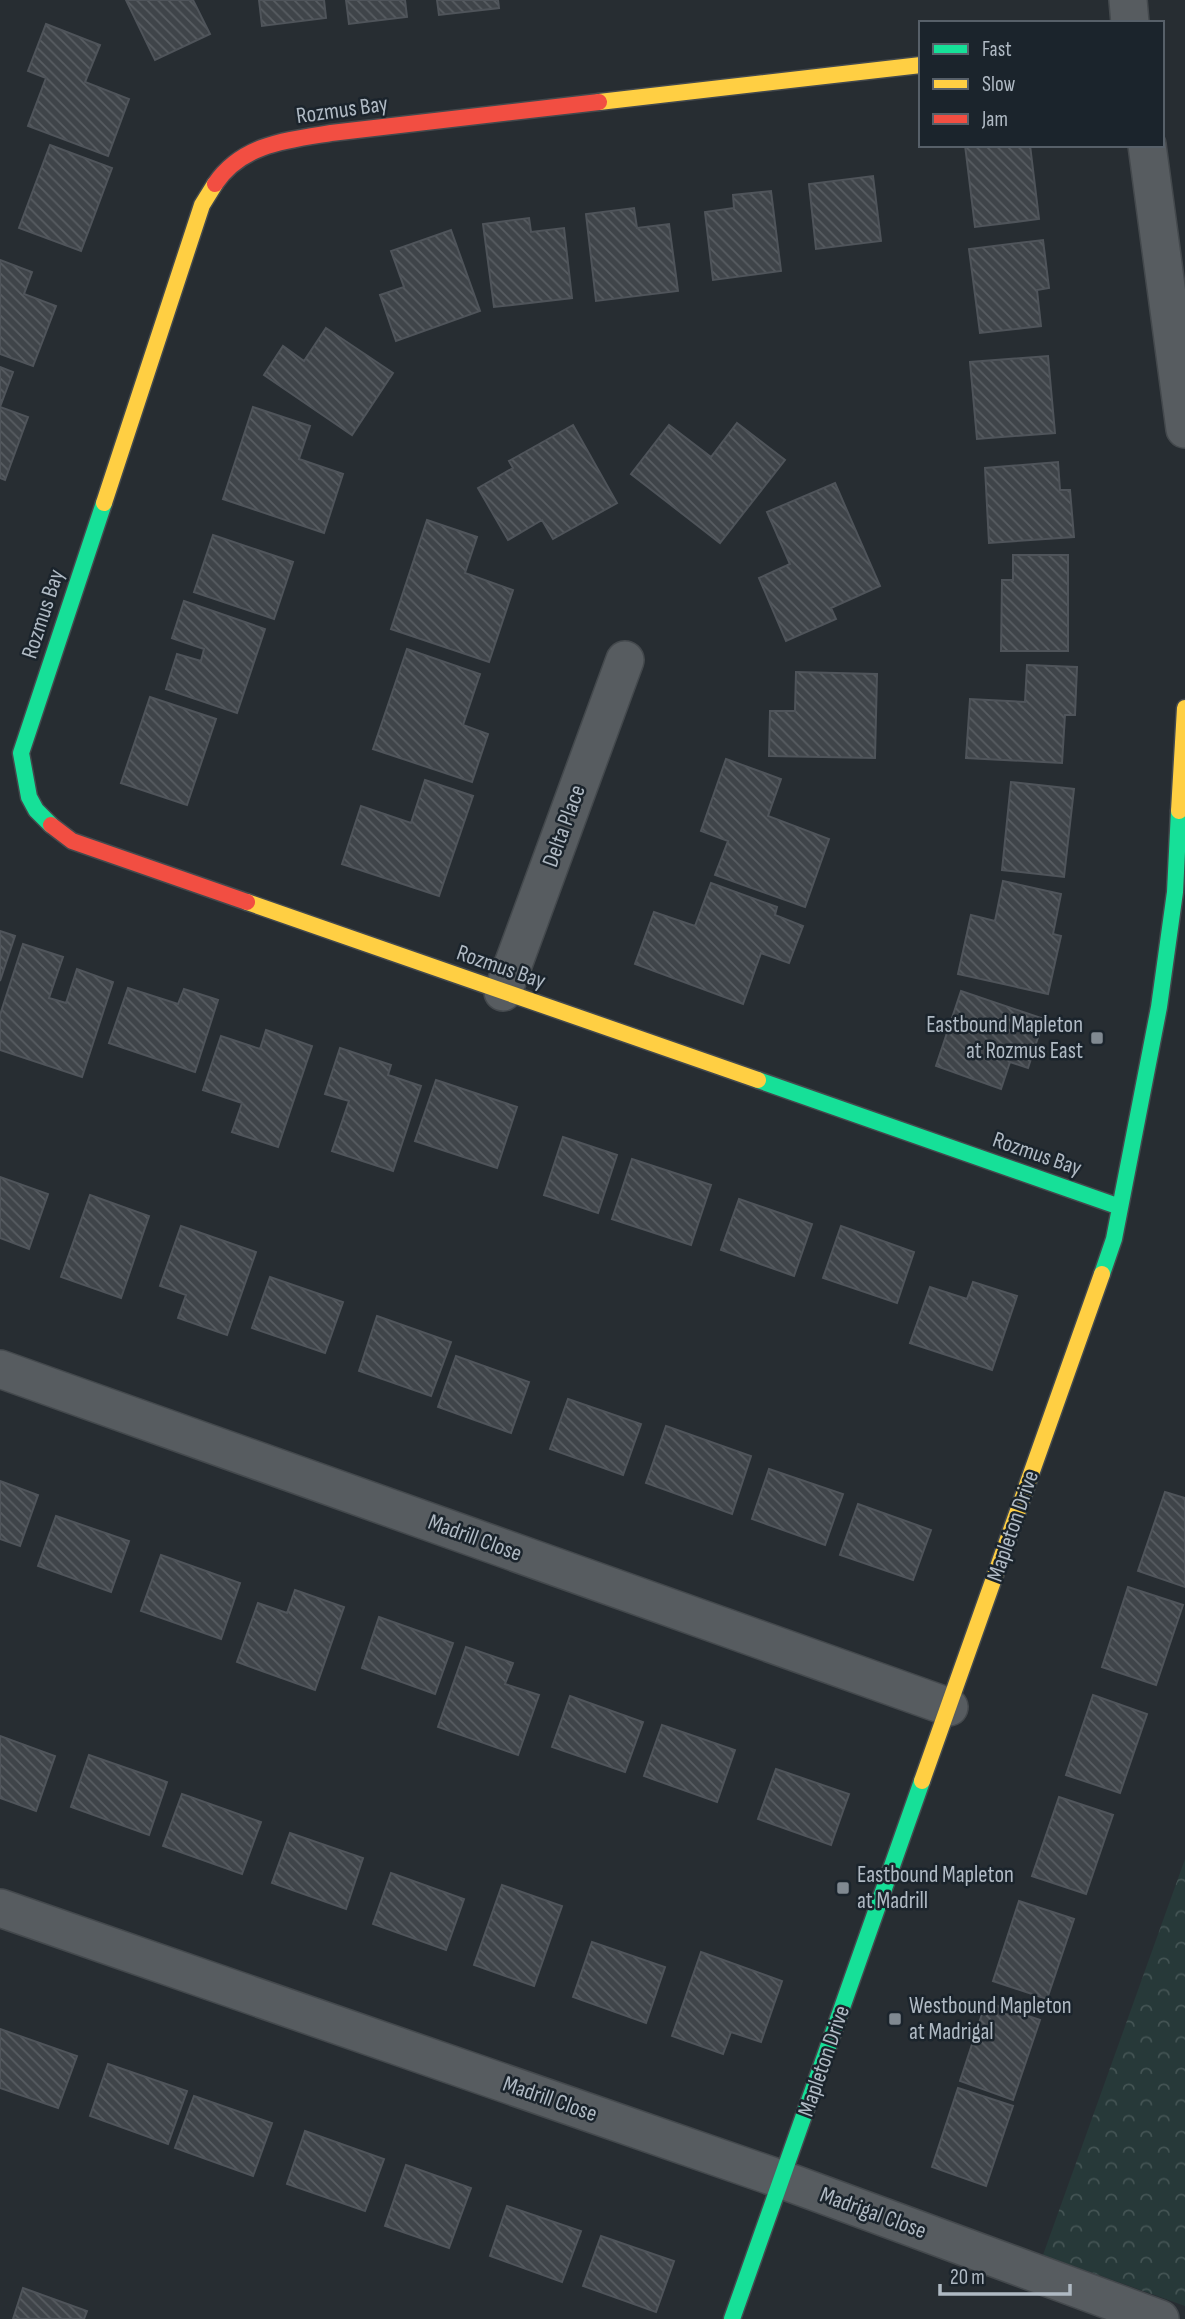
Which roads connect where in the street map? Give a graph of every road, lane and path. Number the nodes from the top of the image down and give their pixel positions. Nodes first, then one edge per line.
1 (1128, 0) edge
2 (1130, 21) edge
3 (919, 65) edge
4 (1147, 147) edge
5 (1185, 429) edge
6 (625, 660) dead end
7 (1185, 708) edge
8 (1180, 891) edge
9 (503, 992) junction
10 (1120, 1207) junction
11 (0, 1369) edge
12 (949, 1707) junction
13 (0, 1908) edge
14 (783, 2180) junction
15 (732, 2319) edge
16 (1160, 2319) edge

1 - 2 street
3 - 9 street, Rozmus Bay
4 - 5 street
6 - 9 street, Delta Place
7 - 8 street, Mapleton Drive
8 - 10 street, Mapleton Drive
9 - 10 street, Rozmus Bay
10 - 12 street, Mapleton Drive
11 - 12 street, Madrill Close
12 - 14 street, Mapleton Drive
13 - 14 street, Madrill Close
14 - 15 street, Mapleton Drive
14 - 16 street, Madrigal Close

